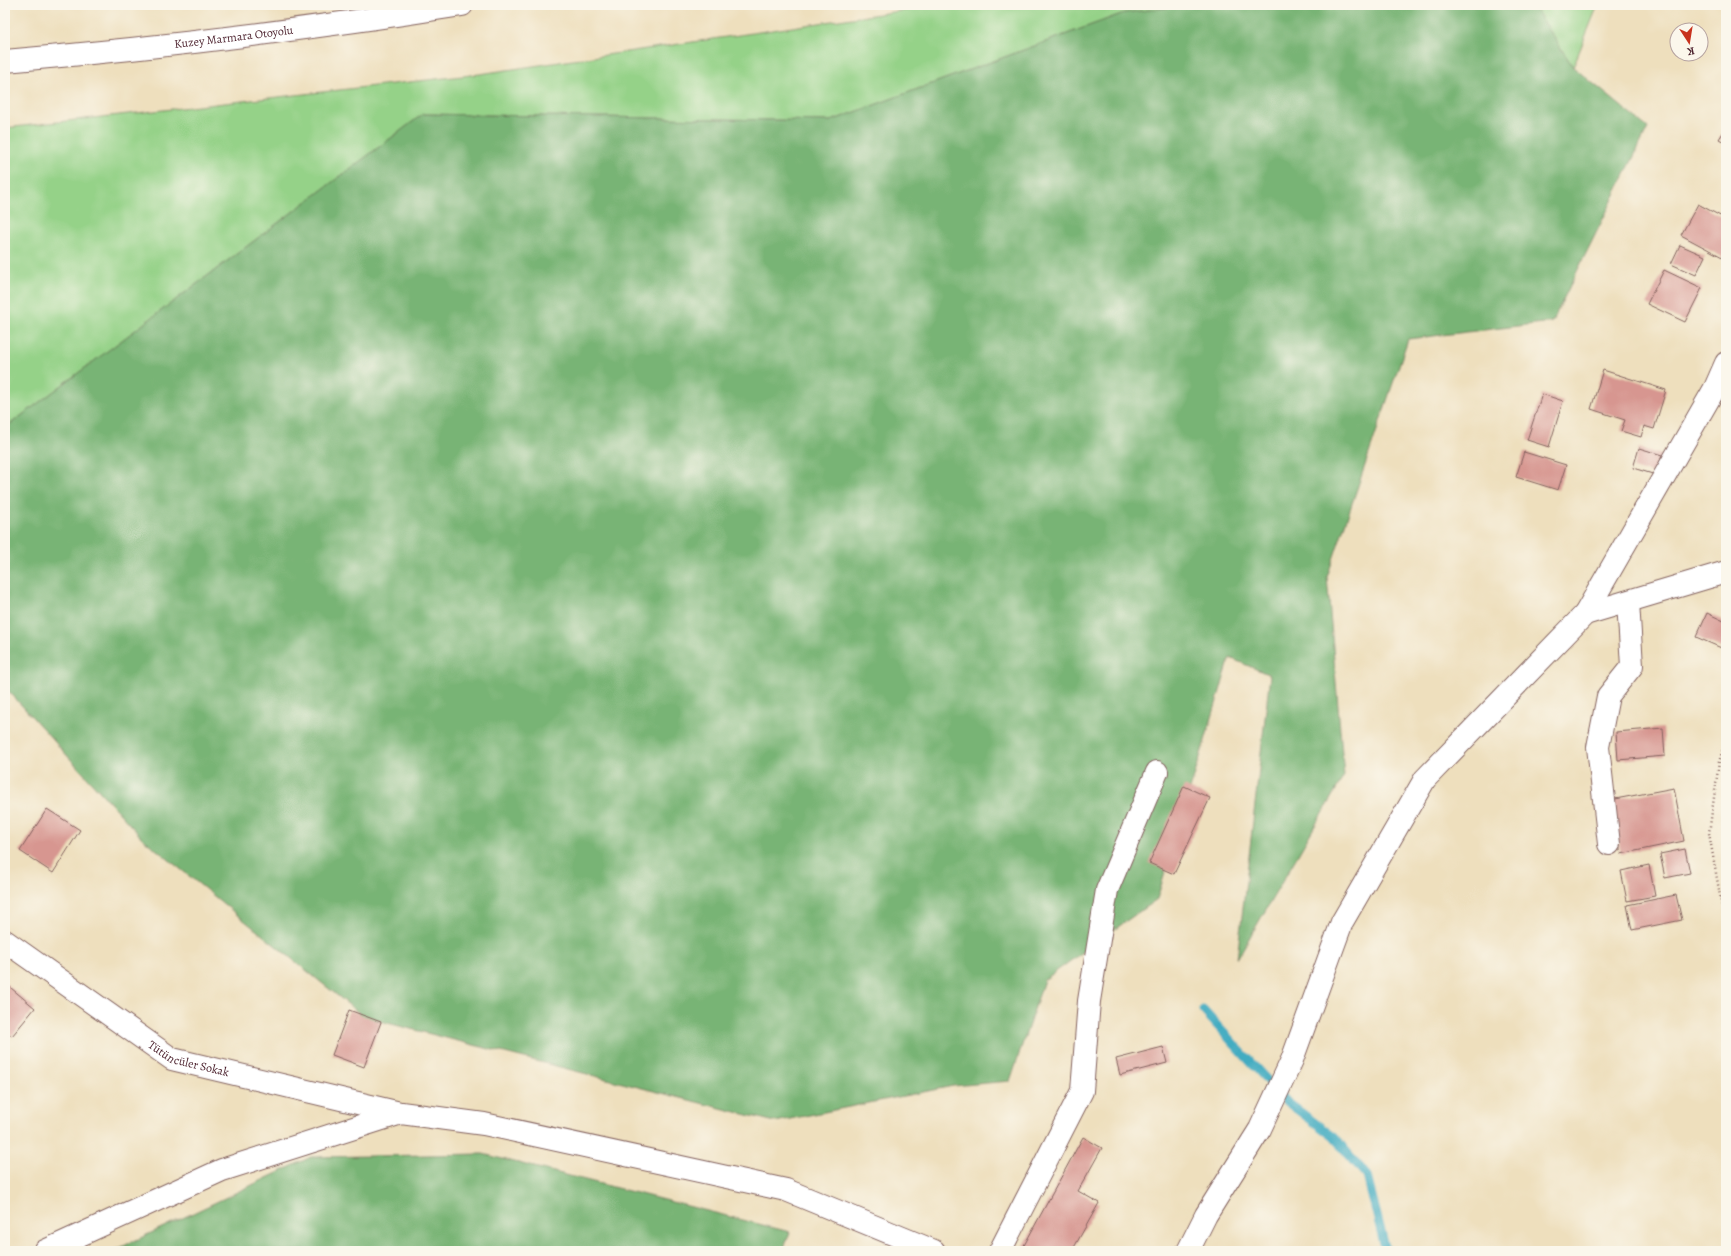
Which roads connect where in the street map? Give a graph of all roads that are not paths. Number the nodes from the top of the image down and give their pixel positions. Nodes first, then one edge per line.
1 (462, 5) edge
2 (5, 61) edge
3 (1726, 363) edge
4 (1726, 572) edge
5 (1628, 602) junction
6 (1585, 614) junction
7 (1157, 772) dead end
8 (1609, 844) dead end
9 (5, 941) edge
10 (401, 1113) junction
11 (45, 1251) edge
12 (934, 1251) edge
13 (1000, 1251) edge
14 (1188, 1251) edge

1 - 2 main road, Kuzey Marmara Otoyolu
3 - 6 main road
4 - 5 main road
5 - 6 main road
5 - 8 main road
6 - 14 main road
7 - 13 main road
9 - 10 main road, Tütüncüler Sokak
10 - 11 main road
10 - 12 main road, Tütüncüler Sokak

